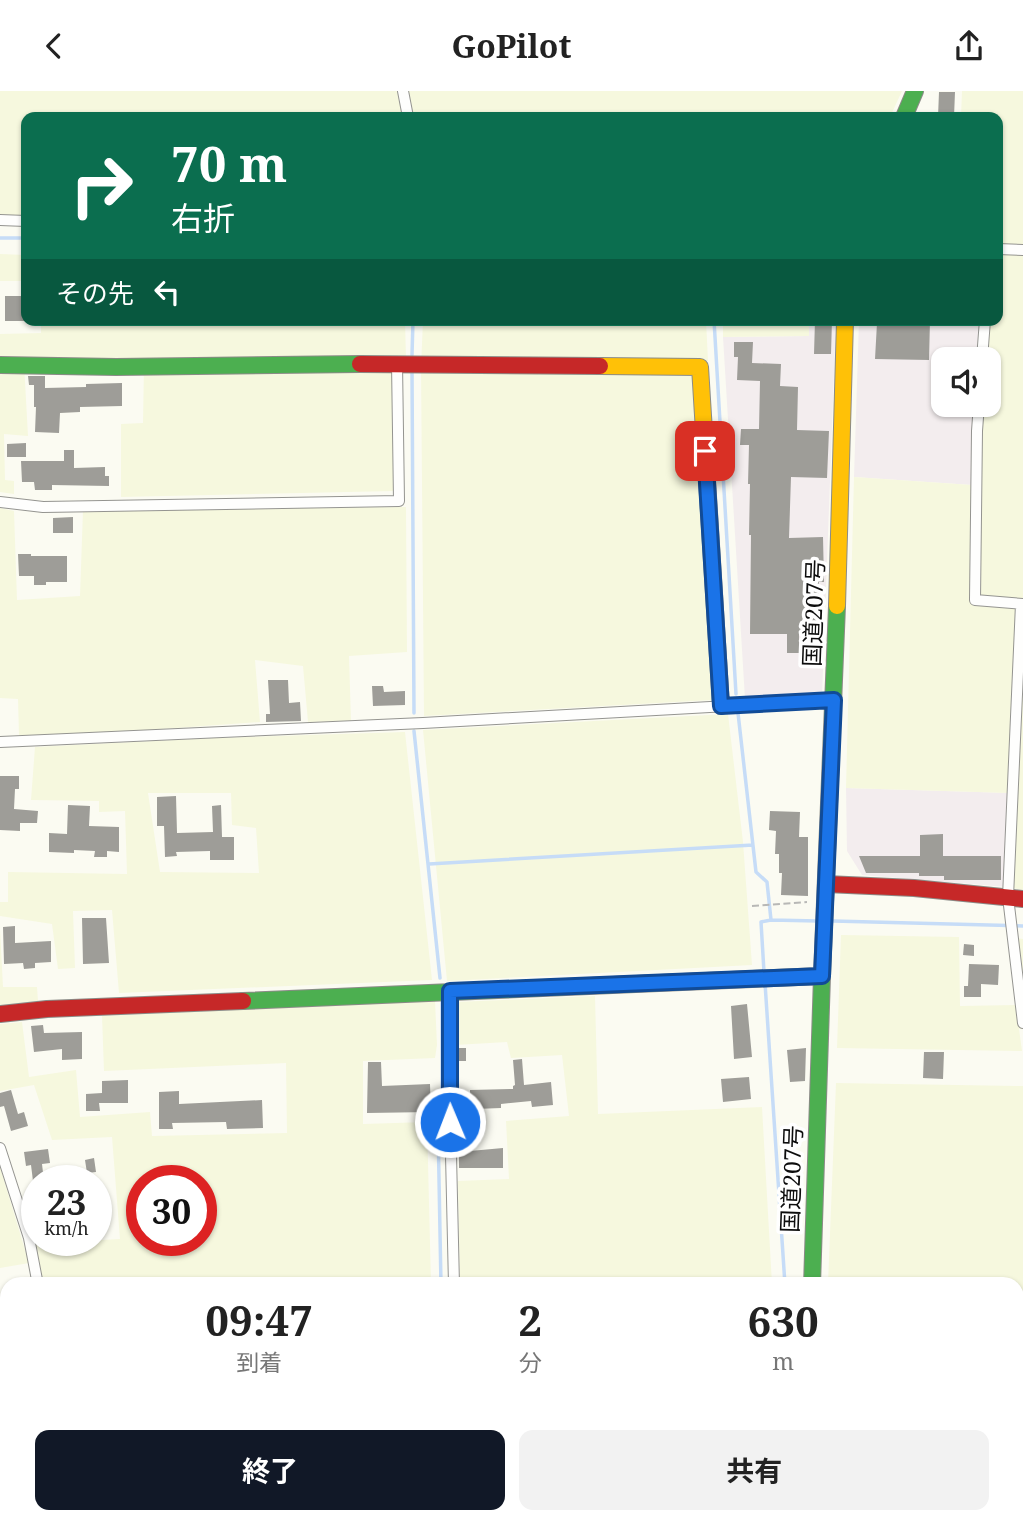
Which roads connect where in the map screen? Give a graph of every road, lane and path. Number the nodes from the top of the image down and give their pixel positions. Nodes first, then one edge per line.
1 (403, 91) edge
2 (915, 91) edge
3 (407, 112) edge
4 (906, 112) edge
5 (0, 220) edge
6 (21, 221) edge
7 (1003, 249) edge
8 (1023, 250) edge
9 (845, 326) edge
10 (985, 326) edge
11 (983, 347) edge
12 (397, 363) junction
13 (0, 365) edge
14 (978, 417) edge
15 (0, 502) edge
16 (1022, 604) edge
17 (834, 700) junction
18 (721, 706) junction
19 (0, 742) edge
20 (826, 892) junction
21 (1016, 898) edge
22 (752, 906) dead end
23 (822, 976) junction
24 (450, 991) junction
25 (0, 1014) edge
26 (1023, 1024) edge
27 (0, 1148) edge
28 (36, 1277) edge
29 (454, 1277) edge
30 (812, 1277) edge

1 - 3 street
2 - 4 main road
5 - 6 street
7 - 8 street
9 - 17 main road, 国道207号
10 - 11 street
12 - 13 main road
12 - 15 street
12 - 18 main road
14 - 16 street
16 - 21 street
17 - 18 street
17 - 20 main road, 国道207号
18 - 19 street
20 - 21 main road
20 - 22 path
20 - 23 main road, 国道207号
21 - 26 street
23 - 24 main road
23 - 30 main road, 国道207号
24 - 25 main road
24 - 29 street
27 - 28 street

